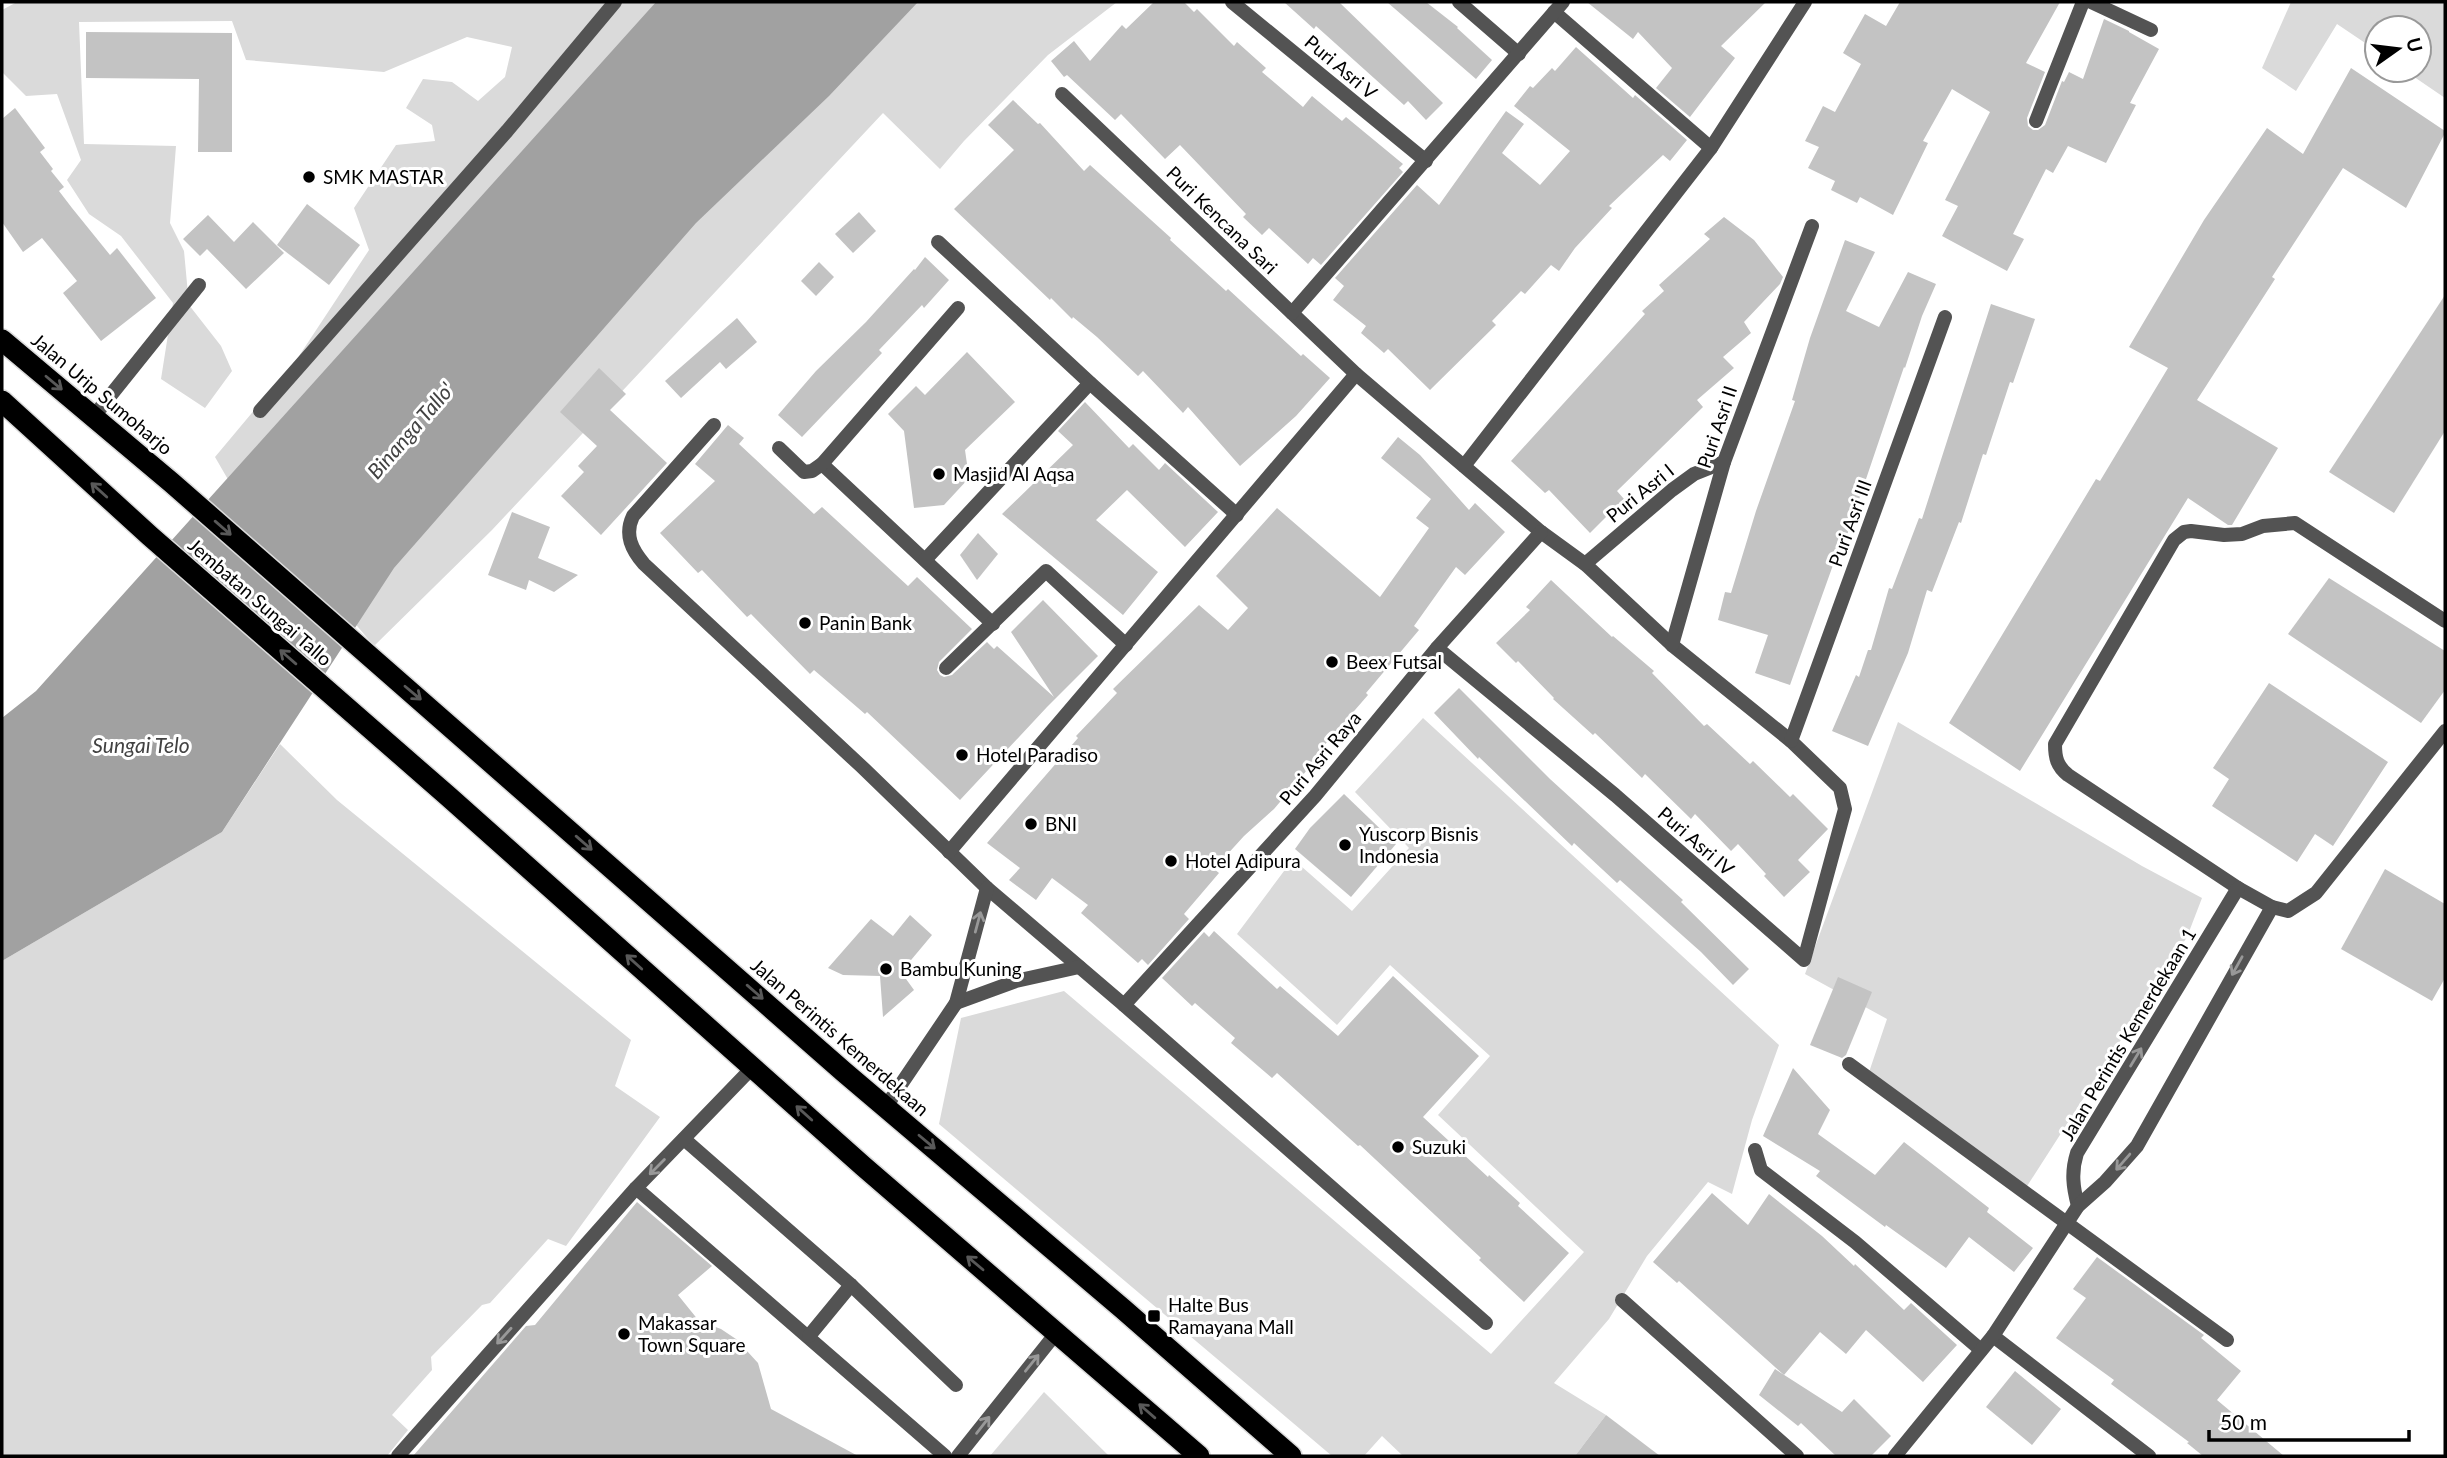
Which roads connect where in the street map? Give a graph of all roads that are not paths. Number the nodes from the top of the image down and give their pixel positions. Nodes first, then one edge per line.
1 (615, 2) edge
2 (1233, 2) edge
3 (1459, 2) edge
4 (1805, 2) edge
5 (2083, 2) edge
6 (2091, 2) edge
7 (1559, 7) edge
8 (2151, 30) dead end
9 (1519, 54) junction
10 (1062, 94) dead end
11 (2036, 121) dead end
12 (1711, 148) junction
13 (1426, 161) junction
14 (1812, 226) dead end
15 (938, 242) dead end
16 (199, 285) dead end
17 (958, 308) dead end
18 (1292, 313) junction
19 (1945, 317) dead end
20 (2, 340) edge
21 (1356, 374) junction
22 (1090, 383) junction
23 (2, 401) edge
24 (260, 411) dead end
25 (94, 416) junction
26 (713, 425) dead end
27 (779, 448) dead end
28 (1724, 462) junction
29 (822, 464) junction
30 (1464, 466) junction
31 (172, 483) joint
32 (1237, 514) junction
33 (1541, 532) junction
34 (925, 560) junction
35 (1585, 564) junction
36 (2445, 621) edge
37 (993, 624) junction
38 (1126, 645) junction
39 (1672, 645) junction
40 (1437, 648) junction
41 (361, 649) joint
42 (946, 668) dead end
43 (2445, 731) edge
44 (1791, 741) junction
45 (1845, 803) joint
46 (949, 852) junction
47 (987, 888) junction
48 (2238, 888) junction
49 (2272, 907) junction
50 (1079, 967) junction
51 (956, 1003) junction
52 (1124, 1005) junction
53 (1849, 1064) dead end
54 (752, 1068) junction
55 (886, 1108) junction
56 (684, 1139) junction
57 (1755, 1150) dead end
58 (636, 1188) junction
59 (2078, 1206) junction
60 (2067, 1222) junction
61 (851, 1285) junction
62 (1622, 1300) dead end
63 (1486, 1323) dead end
64 (1057, 1332) junction
65 (809, 1336) junction
66 (1993, 1336) junction
67 (2227, 1340) dead end
68 (1981, 1350) junction
69 (956, 1385) dead end
70 (398, 1456) edge
71 (945, 1456) edge
72 (958, 1456) edge
73 (1199, 1456) edge
74 (1291, 1456) edge
75 (1797, 1456) edge
76 (1895, 1456) edge
77 (2149, 1456) edge

1 - 24 street
2 - 13 street, Puri Asri V
3 - 9 street
4 - 12 street
5 - 11 street
6 - 8 street
7 - 9 street
7 - 12 street
9 - 13 street
10 - 18 street, Puri Kencana Sari
12 - 30 street
13 - 18 street
14 - 28 street, Puri Asri II
15 - 22 street
16 - 25 street
17 - 29 street
18 - 21 street, Puri Kencana Sari
19 - 44 street, Puri Asri III
20 -> 25 highway, Jalan Urip Sumoharjo
21 - 30 street, Puri Kencana Sari
21 - 32 street
22 - 32 street
22 - 34 street
54 -> 23 highway, Jembatan Sungai Tallo
25 - 31 highway, Jalan Urip Sumoharjo
26 - 46 street
27 - 29 street
28 - 35 street, Puri Asri I
28 - 39 street, Puri Asri II
29 - 34 street
30 - 33 street, Puri Kencana Sari
31 -> 41 highway, Jembatan Sungai Tallo
32 - 38 street
33 - 35 street, Puri Kencana Sari
33 - 40 street, Puri Asri Raya
34 - 37 street
35 - 39 street, Puri Kencana Sari
36 - 48 street
37 - 38 street
37 - 42 street
38 - 46 street
39 - 44 street, Puri Kencana Sari
40 - 45 street, Puri Asri IV
40 - 52 street, Puri Asri Raya
41 -> 55 highway, Jalan Perintis Kemerdekaan
43 - 49 street
44 - 45 street, Puri Kencana Sari
46 - 47 street
47 - 50 street
51 -> 47 street
48 - 49 street
59 -> 48 street, Jalan Perintis Kemerdekaan 1
49 -> 59 street
50 - 51 street
50 - 52 street
51 - 55 street
52 - 63 street
53 - 60 street
54 - 56 street
64 -> 54 highway
55 -> 74 highway, Jalan Perintis Kemerdekaan
56 -> 58 street
56 - 61 street
57 - 68 street
58 - 65 street
58 -> 70 street
59 - 60 street
60 - 66 street
60 - 67 street
61 - 65 street
61 - 69 street
62 - 75 street
72 -> 64 street
73 -> 64 highway
65 - 71 street
66 - 68 street
66 - 77 street
68 - 76 street

